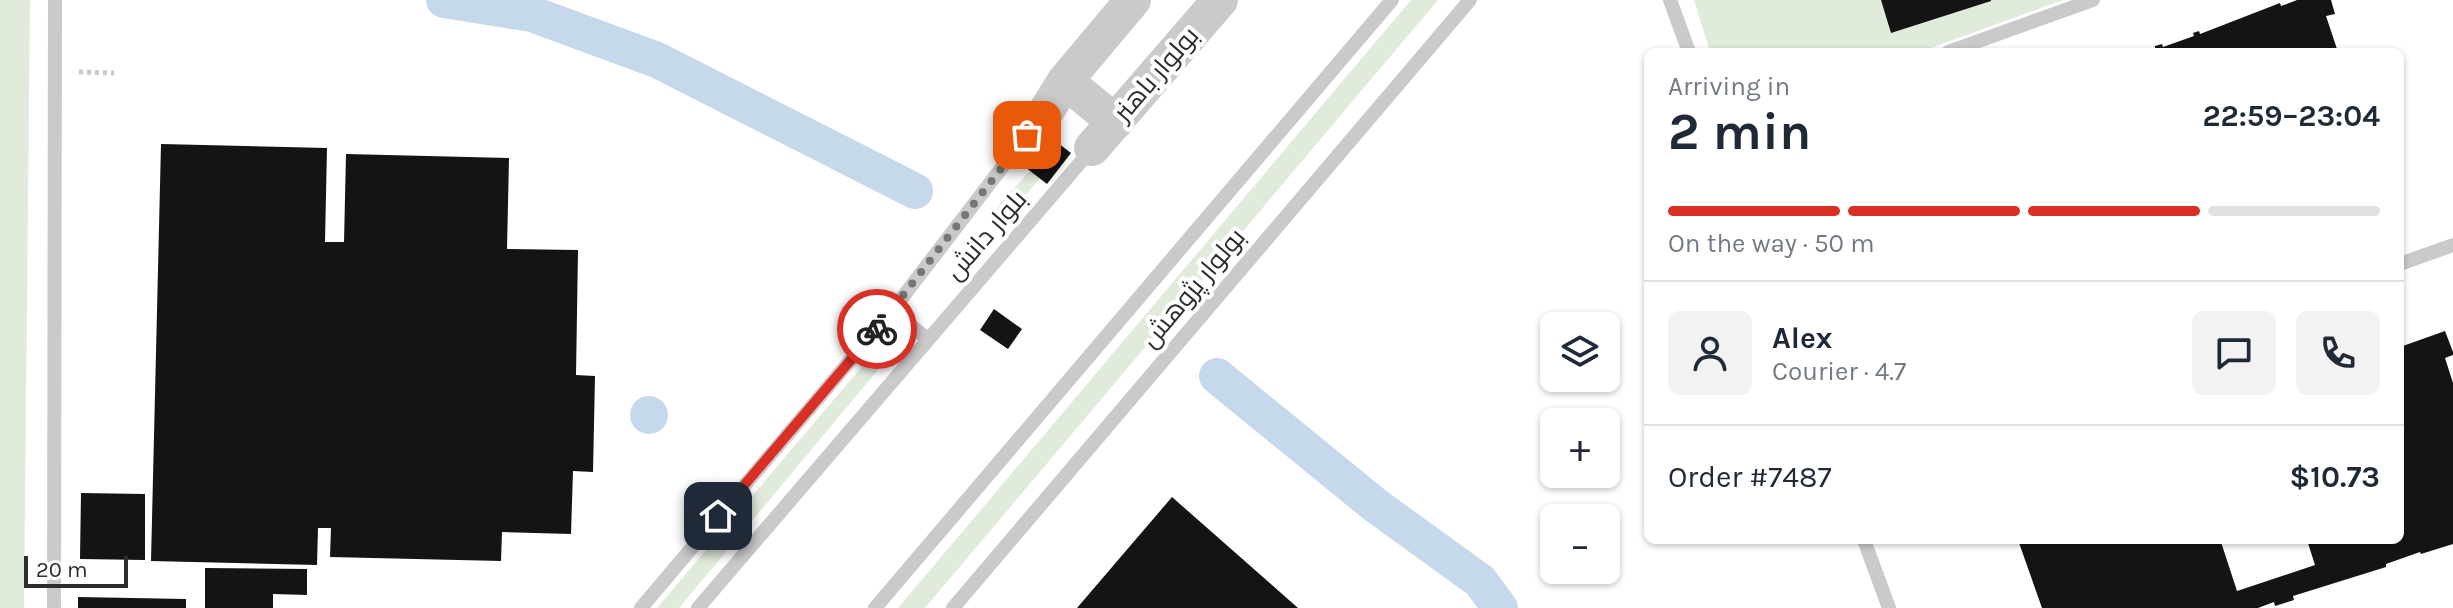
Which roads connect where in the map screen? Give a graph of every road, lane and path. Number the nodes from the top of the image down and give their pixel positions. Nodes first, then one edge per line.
1 (55, 0) edge
2 (1133, 0) edge
3 (1220, 0) edge
4 (1392, 0) edge
5 (1470, 0) edge
6 (1670, 0) edge
7 (2093, 0) edge
8 (1688, 48) edge
9 (1959, 48) edge
10 (55, 72) junction
11 (114, 73) dead end
12 (1056, 95) junction
13 (1103, 135) junction
14 (2453, 245) edge
15 (2404, 263) edge
16 (892, 311) junction
17 (928, 339) junction
18 (1865, 544) edge
19 (54, 608) edge
20 (641, 608) edge
21 (698, 608) edge
22 (875, 608) edge
23 (953, 608) edge
24 (1889, 608) edge

1 - 10 lane
2 - 12 street
3 - 13 street, بولوار باهنر
4 - 22 lane, بولوار پژوهش
5 - 23 lane, بولوار پژوهش
6 - 8 lane
7 - 9 lane
10 - 11 path
10 - 19 lane
12 - 13 street
12 - 16 lane, بلوار دانش
13 - 17 lane, بلوار دانش
14 - 15 lane
16 - 17 lane
16 - 20 lane, بلوار دانش
17 - 21 lane, بلوار دانش
18 - 24 lane

